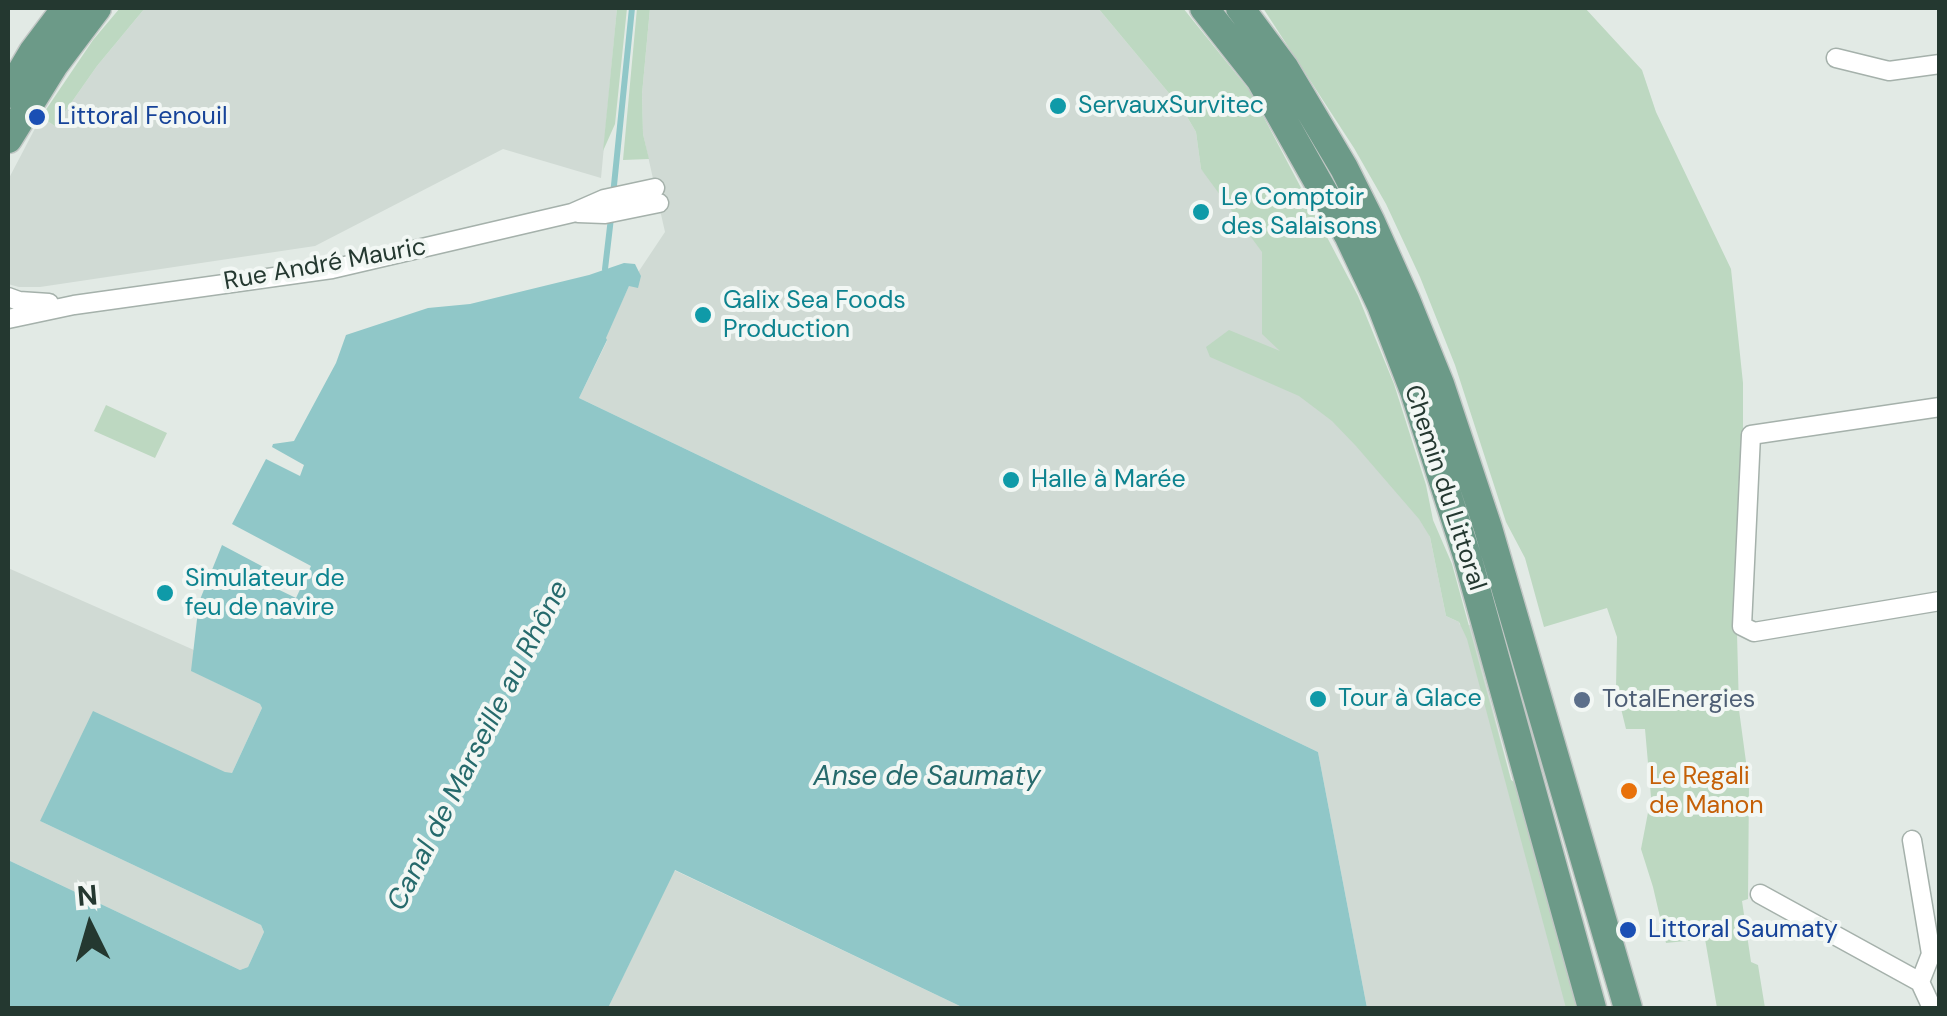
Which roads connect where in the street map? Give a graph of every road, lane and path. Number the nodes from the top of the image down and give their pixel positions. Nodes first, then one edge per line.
1 (66, 8) edge
2 (97, 8) edge
3 (1204, 8) edge
4 (1240, 8) edge
5 (1836, 58) dead end
6 (1940, 64) edge
7 (8, 94) edge
8 (8, 138) edge
9 (657, 195) dead end
10 (8, 296) edge
11 (74, 305) junction
12 (8, 319) edge
13 (1940, 407) edge
14 (1940, 602) edge
15 (1912, 840) dead end
16 (1760, 894) dead end
17 (1920, 982) junction
18 (1592, 1008) edge
19 (1628, 1008) edge
20 (1932, 1008) edge

1 - 7 main road
2 - 8 main road
3 - 18 main road, Chemin du Littoral
4 - 19 main road, Chemin du Littoral
5 - 6 street
9 - 11 street, Rue André Mauric
10 - 11 street, Rue André Mauric
11 - 12 street, Rue André Mauric
13 - 14 street
15 - 17 street
16 - 17 street
17 - 20 street

